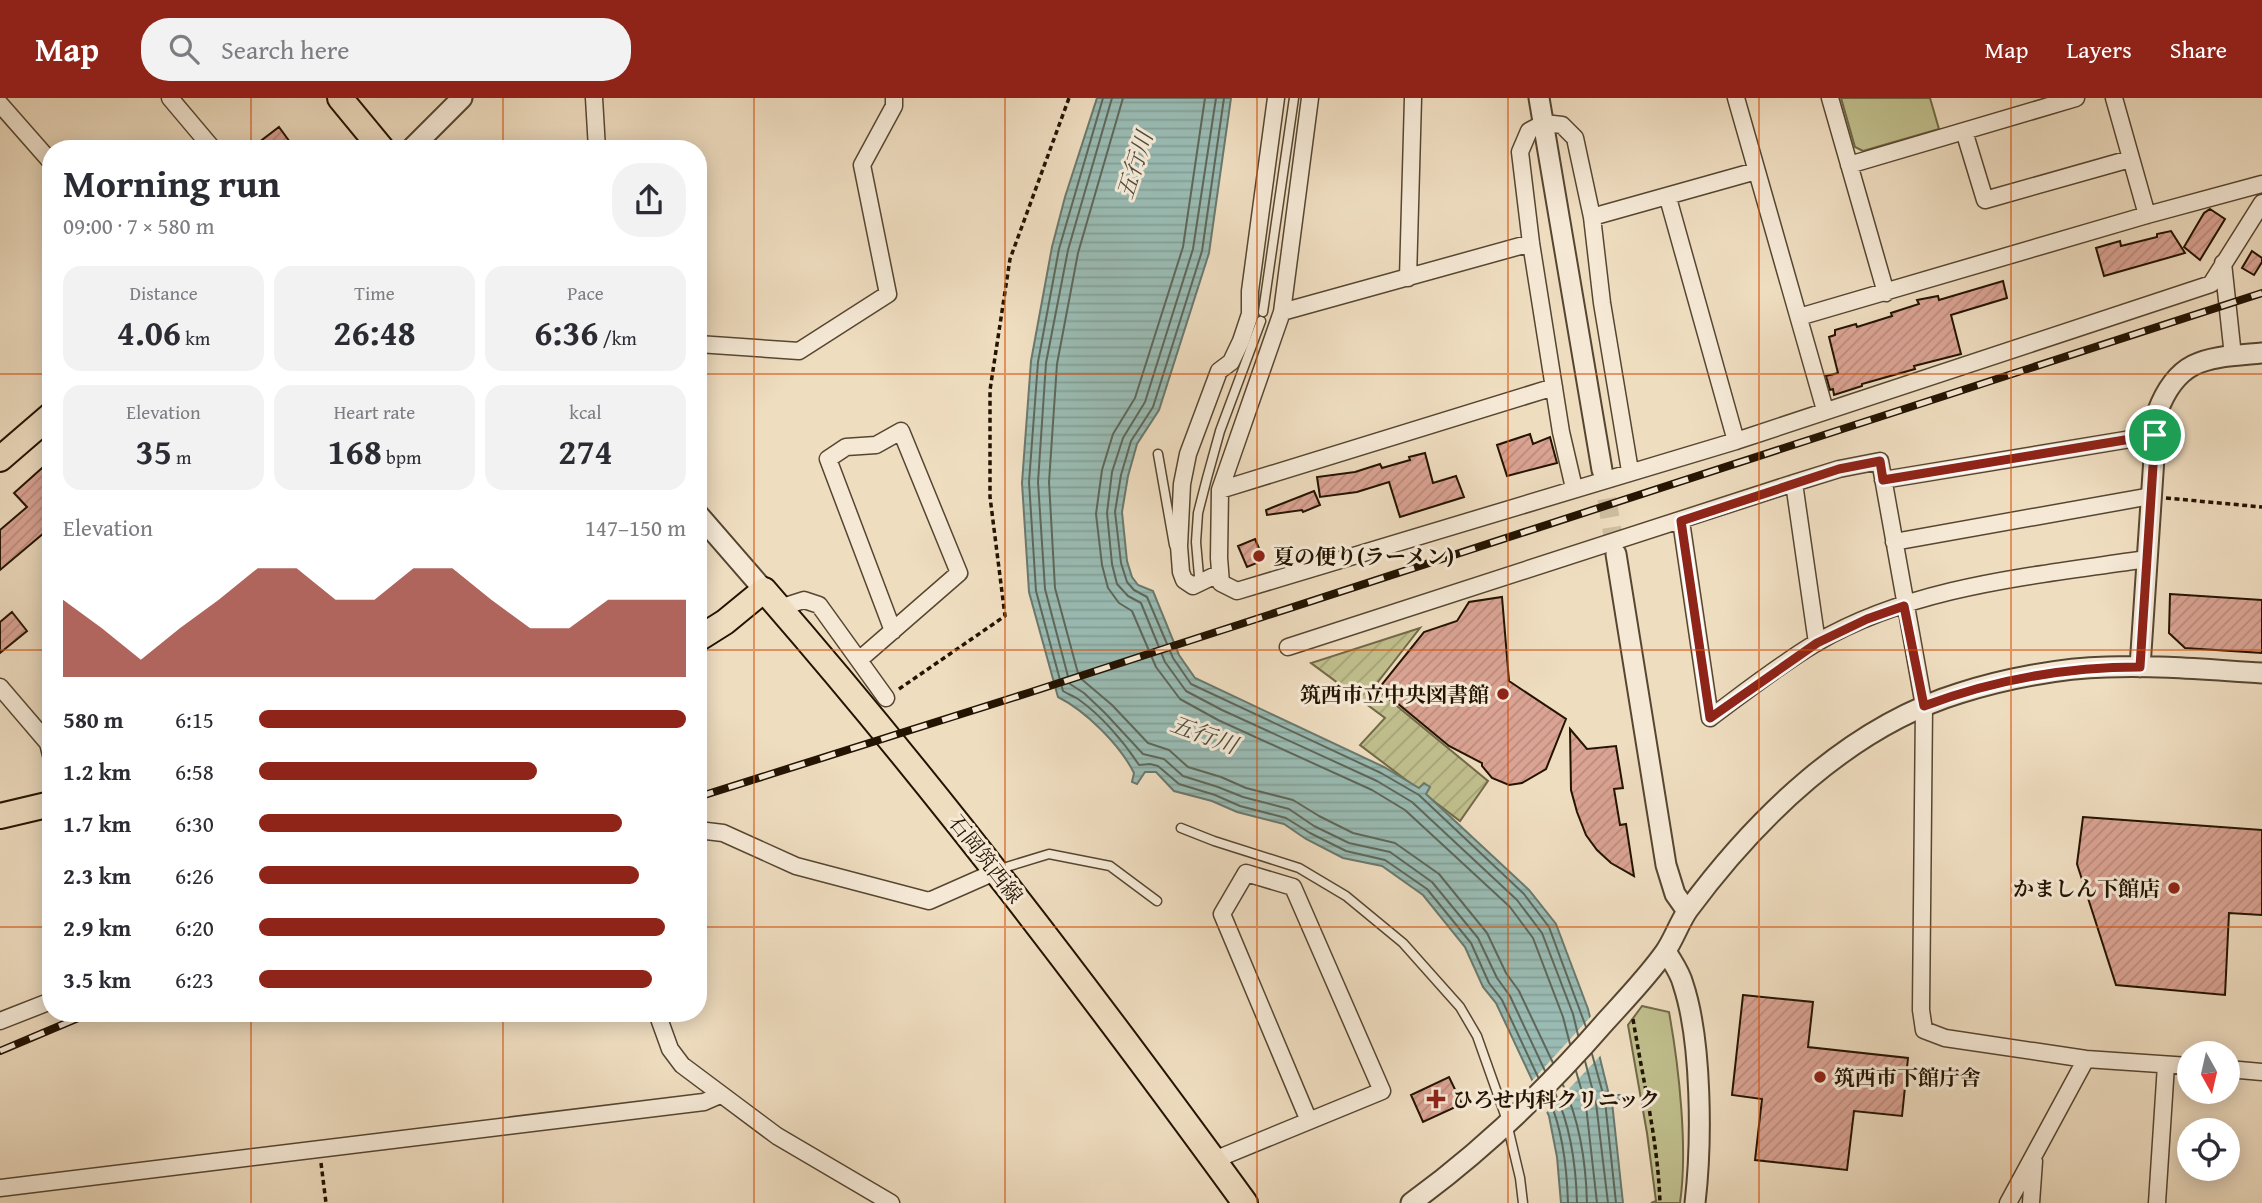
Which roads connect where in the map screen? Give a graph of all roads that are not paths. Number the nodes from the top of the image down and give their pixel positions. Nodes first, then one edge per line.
1 (170, 98) edge
2 (340, 98) edge
3 (462, 98) edge
4 (594, 98) edge
5 (894, 98) edge
6 (1276, 98) edge
7 (1294, 98) edge
8 (1310, 98) edge
9 (1413, 98) edge
10 (1539, 98) edge
11 (1735, 98) edge
12 (1830, 98) edge
13 (2077, 98) edge
14 (2114, 98) edge
15 (0, 104) edge
16 (1544, 123) junction
17 (1964, 131) junction
18 (206, 140) edge
19 (375, 140) edge
20 (420, 140) edge
21 (596, 140) edge
22 (42, 152) edge
23 (2130, 159) junction
24 (1849, 165) junction
25 (1756, 172) junction
26 (2262, 184) edge
27 (1668, 198) junction
28 (2262, 203) edge
29 (2147, 215) junction
30 (1592, 217) junction
31 (1531, 243) junction
32 (2223, 263) junction
33 (1408, 278) junction
34 (1886, 293) junction
35 (1799, 317) junction
36 (1266, 318) junction
37 (707, 345) edge
38 (2262, 353) edge
39 (2233, 356) junction
40 (1554, 387) junction
41 (1825, 410) junction
42 (42, 423) edge
43 (2155, 435) junction
44 (1736, 440) junction
45 (1158, 454) dead end
46 (0, 459) edge
47 (1602, 470) tunnel mouth
48 (1630, 471) junction
49 (1883, 480) junction
50 (1794, 483) junction
51 (1574, 488) junction
52 (1220, 490) junction
53 (2157, 497) junction
54 (1681, 521) junction
55 (707, 524) edge
56 (1894, 542) junction
57 (1616, 554) tunnel mouth
58 (2146, 559) junction
59 (1180, 565) junction
60 (1220, 573) junction
61 (1199, 576) dead end
62 (771, 599) junction
63 (1904, 606) junction
64 (893, 631) junction
65 (707, 633) edge
66 (1817, 643) junction
67 (1289, 647) dead end
68 (859, 660) junction
69 (2140, 667) junction
70 (2262, 673) edge
71 (0, 687) edge
72 (886, 698) road end
73 (1924, 706) junction
74 (42, 736) edge
75 (42, 806) edge
76 (0, 816) edge
77 (1181, 828) dead end
78 (707, 831) edge
79 (997, 871) junction
80 (1157, 901) dead end
81 (1687, 911) junction
82 (1665, 951) junction
83 (42, 1005) edge
84 (0, 1021) edge
85 (660, 1022) edge
86 (2086, 1059) junction
87 (2166, 1065) junction
88 (2177, 1065) edge
89 (2240, 1070) edge
90 (2262, 1072) edge
91 (720, 1095) junction
92 (1309, 1121) junction
93 (1511, 1122) junction
94 (2035, 1155) junction
95 (1214, 1160) junction
96 (0, 1188) edge
97 (891, 1203) edge
98 (1245, 1203) edge
99 (1411, 1203) edge
100 (1523, 1203) edge
101 (1696, 1203) edge
102 (2008, 1203) edge
103 (2031, 1203) edge
104 (2157, 1203) edge

1 - 18 street
2 - 19 main road
3 - 20 street
4 - 21 street
5 - 37 street
6 - 36 street
7 - 36 lane
8 - 36 street
9 - 33 street
10 - 16 street
11 - 25 street
12 - 24 street
13 - 17 street
14 - 23 street
15 - 22 street
16 - 30 street
16 - 31 street
16 - 47 street
17 - 23 street
17 - 24 street
23 - 29 street
24 - 34 street
25 - 27 street
25 - 35 street
26 - 29 street
27 - 30 street
27 - 44 street
28 - 32 street
29 - 34 street
30 - 48 street
31 - 33 street
31 - 40 street
32 - 39 street
32 - 41 street
33 - 36 street
34 - 35 street
35 - 41 street
36 - 52 street
36 - 59 street
36 - 61 lane
38 - 39 street
39 - 43 street
40 - 51 street
40 - 52 street
41 - 44 street
42 - 46 main road
43 - 49 street
43 - 53 street
44 - 48 street
45 - 59 lane
48 - 51 street
49 - 50 street
49 - 56 street
50 - 54 street
50 - 66 street
51 - 60 street
52 - 60 street
53 - 56 street
53 - 58 street
54 - 66 street
54 - 67 street
55 - 62 street
56 - 63 street
57 - 81 street
58 - 63 street
58 - 69 street
59 - 60 street
62 - 65 main road
62 - 68 street
62 - 79 main road, 石岡筑西線
63 - 66 street
63 - 73 street
64 - 64 street
64 - 68 street
68 - 72 street
69 - 70 street
69 - 73 street
71 - 74 street
73 - 81 street
73 - 86 street
75 - 76 main road
77 - 93 lane
78 - 79 street
79 - 80 lane
79 - 95 main road, 石岡筑西線
81 - 82 street
82 - 93 street
82 - 101 street
83 - 84 street
85 - 91 street
86 - 87 street
86 - 94 street
87 - 88 street
87 - 104 street
89 - 90 street
91 - 96 street
91 - 97 street
92 - 92 street
92 - 95 street
93 - 99 street
93 - 100 lane
94 - 102 street
94 - 103 street
95 - 98 main road, 石岡筑西線

